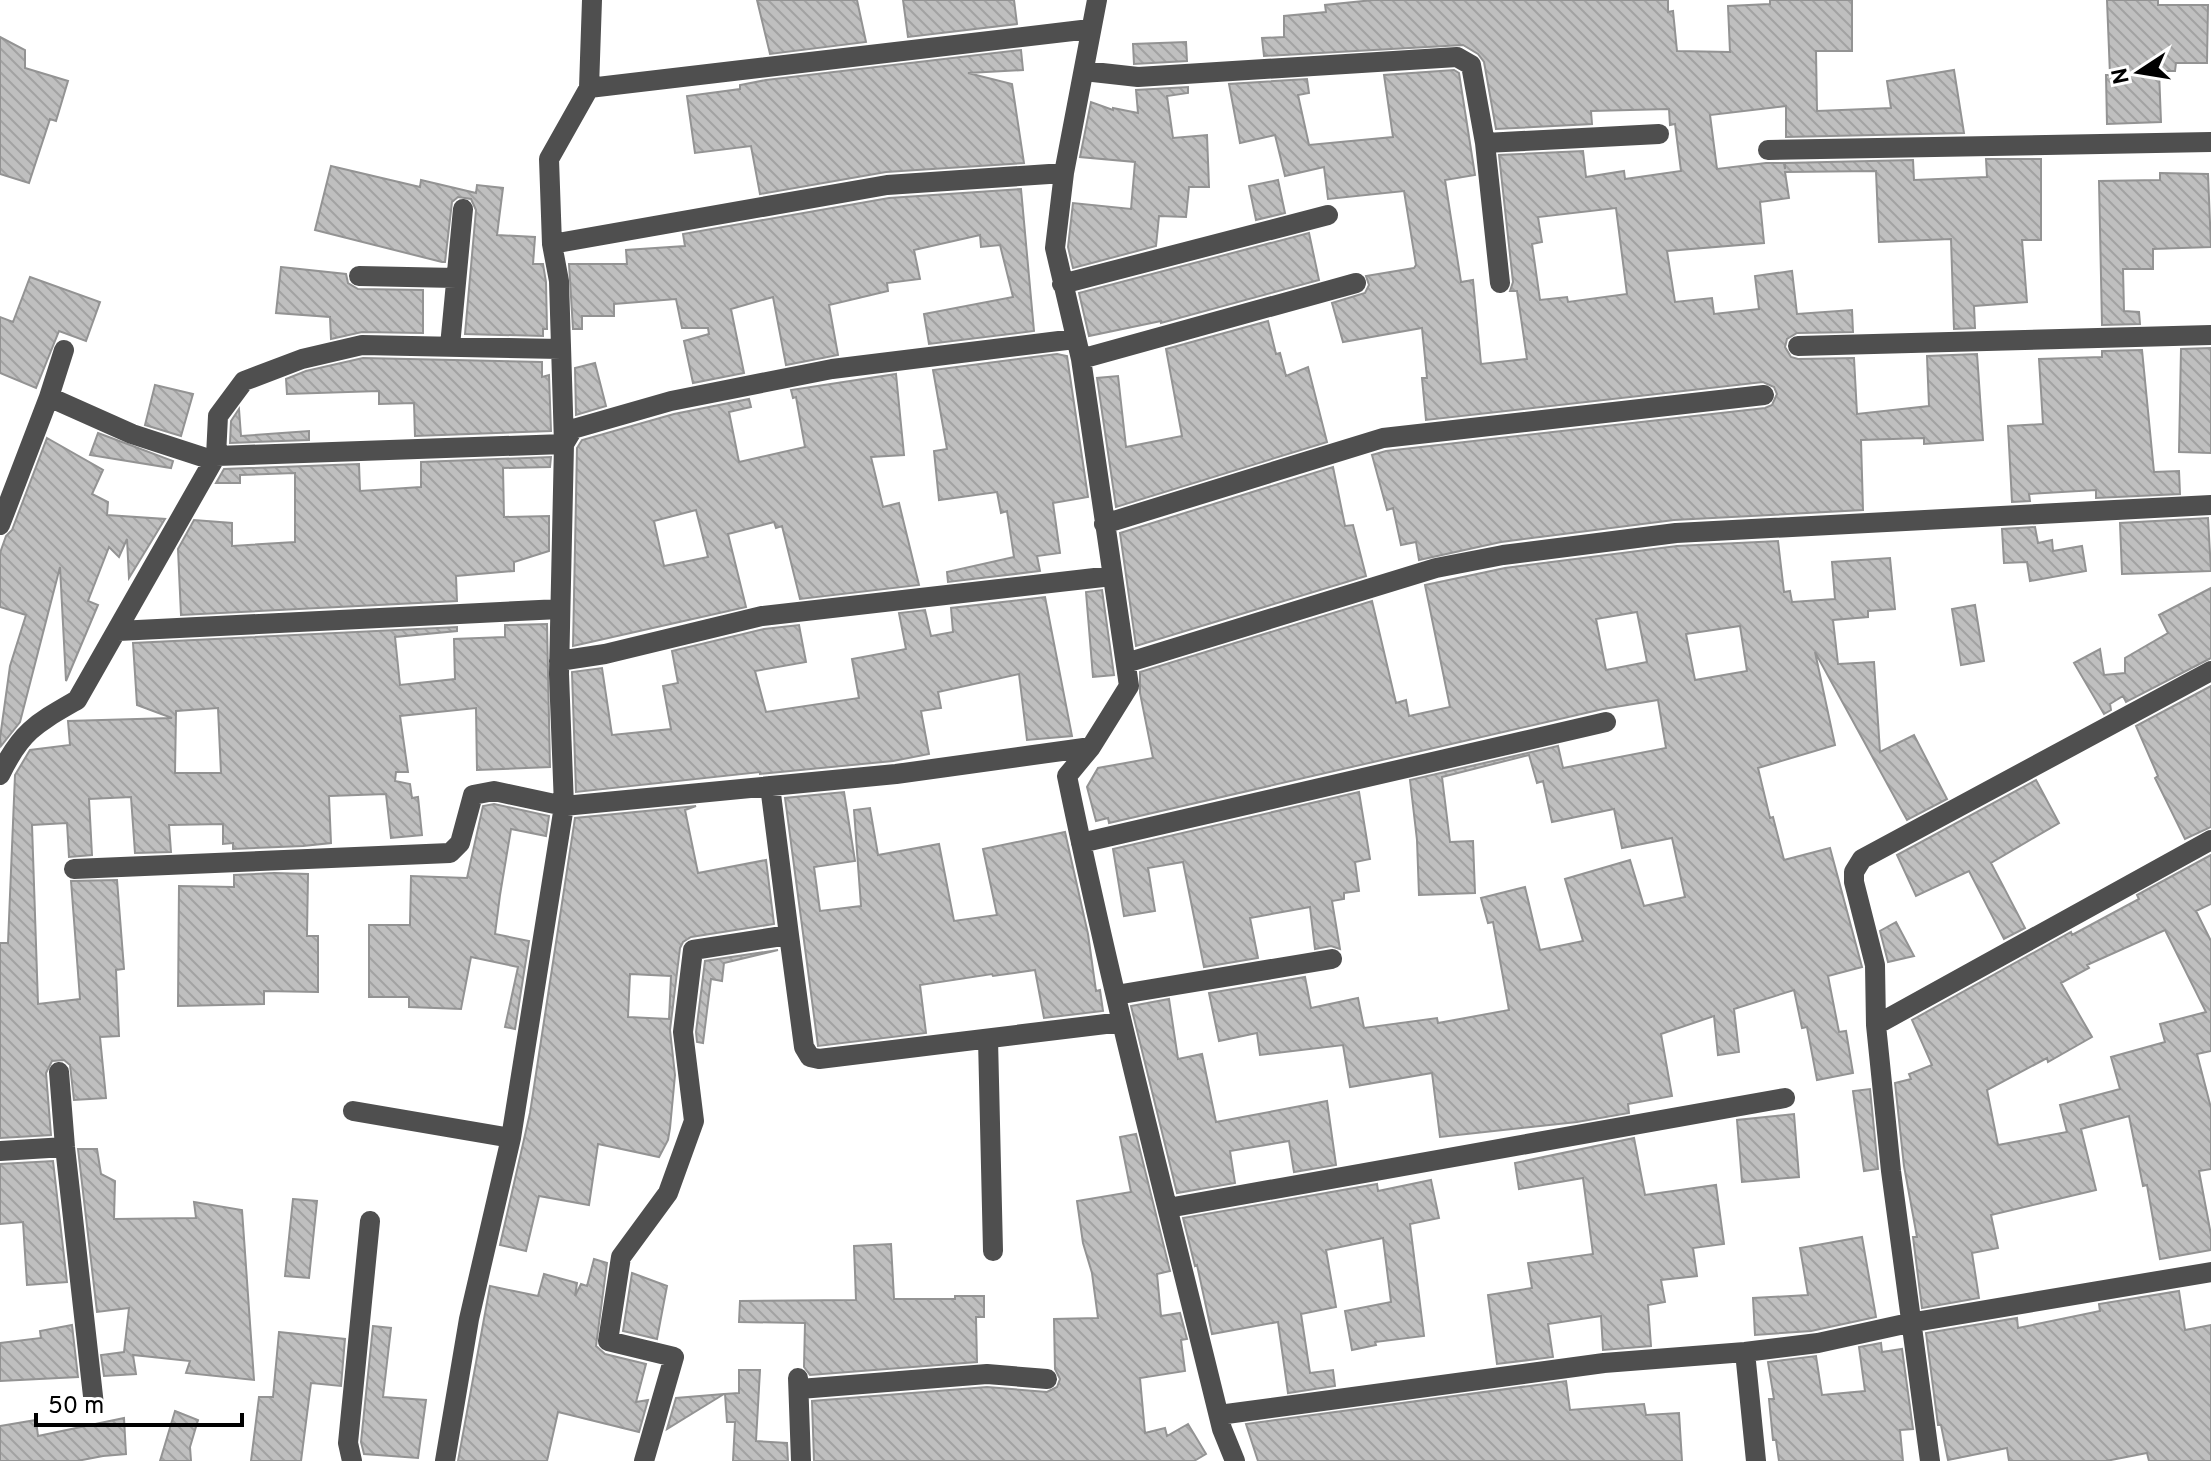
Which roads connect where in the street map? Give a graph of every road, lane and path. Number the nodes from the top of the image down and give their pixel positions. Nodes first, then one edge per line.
1 (592, 0) edge
2 (1097, 0) edge
3 (1090, 29) junction
4 (1084, 71) junction
5 (589, 88) junction
6 (1659, 134) dead end
7 (2211, 142) edge
8 (1485, 143) junction
9 (1768, 150) dead end
10 (1064, 173) junction
11 (463, 209) dead end
12 (1328, 215) dead end
13 (552, 244) junction
14 (359, 276) dead end
15 (456, 278) junction
16 (1356, 283) dead end
17 (1500, 283) dead end
18 (1062, 284) junction
19 (2211, 335) edge
20 (450, 346) junction
21 (1798, 346) dead end
22 (561, 349) junction
23 (1078, 349) junction
24 (64, 350) dead end
25 (1764, 395) dead end
26 (49, 397) junction
27 (564, 444) junction
28 (214, 458) junction
29 (2211, 505) edge
30 (1104, 524) junction
31 (0, 525) edge
32 (1112, 576) junction
33 (560, 609) junction
34 (118, 631) junction
35 (559, 661) junction
36 (1126, 663) junction
37 (2211, 671) edge
38 (1606, 722) dead end
39 (1091, 747) junction
40 (0, 775) edge
41 (770, 786) junction
42 (564, 806) junction
43 (2211, 840) edge
44 (1081, 843) junction
45 (74, 869) dead end
46 (789, 935) junction
47 (1332, 959) dead end
48 (1116, 995) junction
49 (1122, 1022) junction
50 (1876, 1025) junction
51 (988, 1039) junction
52 (59, 1072) dead end
53 (1785, 1098) dead end
54 (353, 1111) dead end
55 (511, 1138) junction
56 (65, 1147) junction
57 (0, 1151) edge
58 (1168, 1208) junction
59 (370, 1221) dead end
60 (993, 1251) dead end
61 (2211, 1272) edge
62 (1909, 1323) junction
63 (1745, 1352) junction
64 (1047, 1379) dead end
65 (94, 1405) dead end
66 (1219, 1415) junction
67 (1233, 1460) edge
68 (352, 1461) edge
69 (445, 1461) edge
70 (644, 1461) edge
71 (801, 1461) edge
72 (1756, 1461) edge
73 (1930, 1461) edge

1 - 5 street
2 - 3 street
3 - 4 street
3 - 5 street
4 - 8 street
4 - 10 street
5 - 13 street
6 - 8 street
7 - 9 street
8 - 17 street
10 - 13 street
10 - 18 street
11 - 15 street
12 - 18 street
13 - 22 street
14 - 15 street
15 - 20 street
16 - 23 street
18 - 23 street
19 - 21 street
20 - 22 street
20 - 28 street
22 - 27 street
23 - 27 street
23 - 30 street
24 - 26 street
25 - 30 street
26 - 28 street
26 - 31 street
27 - 28 street
27 - 33 street
28 - 34 street
29 - 36 street
30 - 32 street
32 - 35 street
32 - 36 street
33 - 34 street
33 - 35 street
34 - 40 street
35 - 42 street
36 - 39 street
37 - 50 street
38 - 44 street
39 - 41 street
39 - 44 street
41 - 42 street
41 - 46 street
42 - 45 street
42 - 55 street
43 - 50 street
44 - 48 street
46 - 51 street
46 - 70 street
47 - 48 street
48 - 49 street
49 - 51 street
49 - 58 street
50 - 62 street
51 - 60 street
52 - 56 street
53 - 58 street
54 - 55 street
55 - 69 street
56 - 57 street
56 - 65 street
58 - 66 street
59 - 68 street
61 - 62 street
62 - 63 street
62 - 73 street
63 - 66 street
63 - 72 street
64 - 71 street
66 - 67 street

